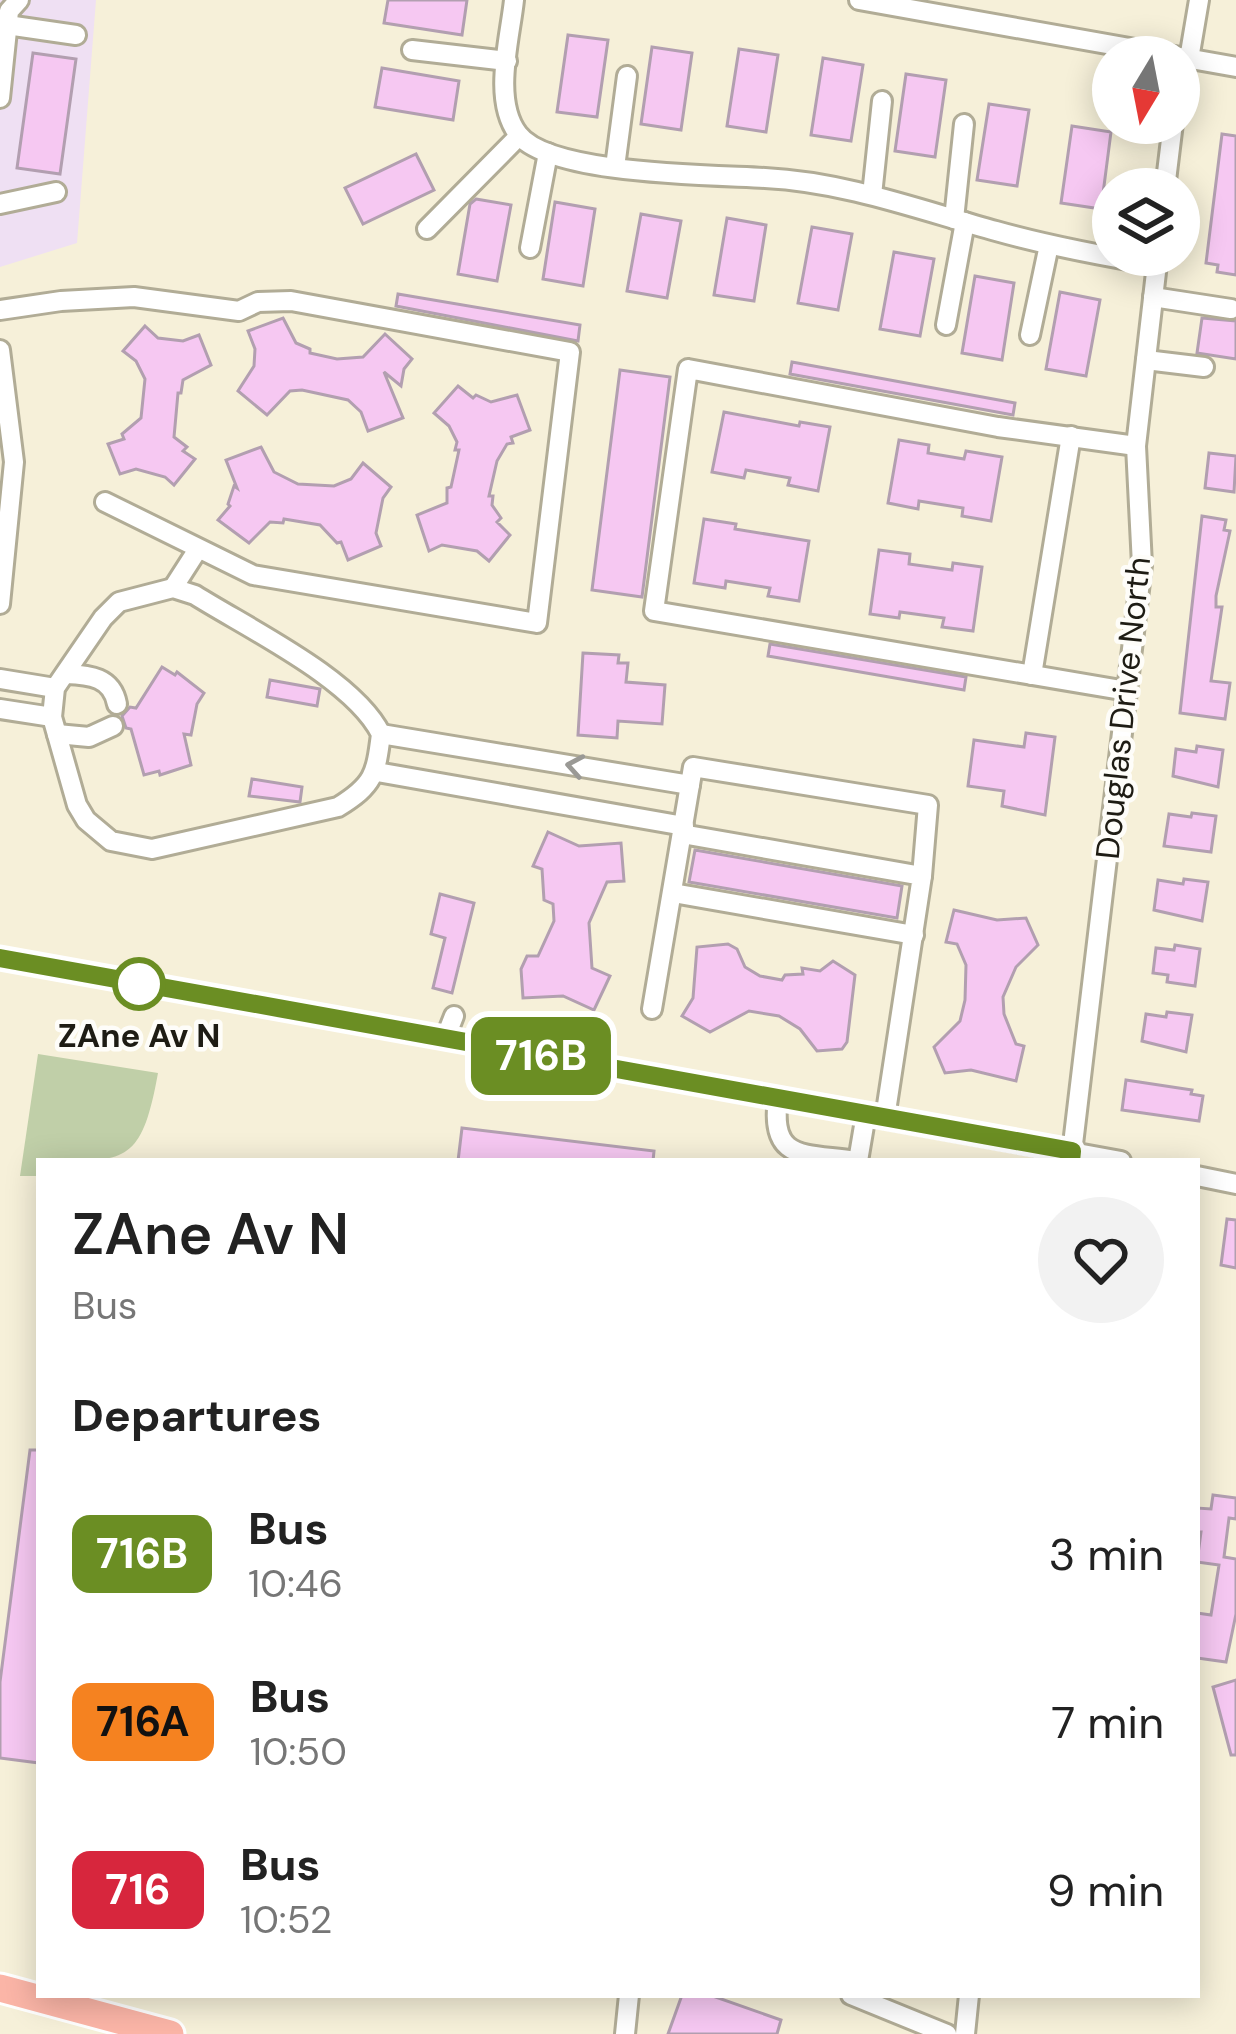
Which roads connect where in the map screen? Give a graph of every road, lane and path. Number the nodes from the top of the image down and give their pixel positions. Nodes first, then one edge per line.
1 (514, 0) edge
2 (859, 0) edge
3 (1198, 0) edge
4 (922, 6) edge
5 (9, 12) edge
6 (76, 35) dead end
7 (1193, 36) edge
8 (1092, 40) edge
9 (412, 50) dead end
10 (507, 61) junction
11 (1200, 61) edge
12 (1236, 67) edge
13 (627, 76) dead end
14 (0, 98) edge
15 (882, 101) dead end
16 (964, 124) dead end
17 (519, 136) junction
18 (548, 154) junction
19 (615, 167) junction
20 (0, 187) edge
21 (56, 192) dead end
22 (872, 195) junction
23 (1, 204) edge
24 (960, 220) junction
25 (427, 229) dead end
26 (1049, 245) junction
27 (530, 248) dead end
28 (1092, 251) edge
29 (1155, 276) edge
30 (1153, 297) junction
31 (1231, 309) dead end
32 (0, 310) edge
33 (946, 325) dead end
34 (1030, 335) dead end
35 (0, 350) edge
36 (1146, 360) junction
37 (1204, 367) dead end
38 (1071, 436) junction
39 (1136, 446) junction
40 (105, 502) dead end
41 (5, 514) edge
42 (198, 549) junction
43 (173, 588) junction
44 (0, 604) edge
45 (1032, 675) junction
46 (0, 679) edge
47 (61, 681) junction
48 (1127, 691) junction
49 (118, 704) dead end
50 (0, 709) edge
51 (54, 725) junction
52 (112, 726) dead end
53 (382, 734) junction
54 (524, 758) junction
55 (376, 772) junction
56 (690, 785) junction
57 (515, 797) junction
58 (683, 830) junction
59 (922, 876) junction
60 (673, 892) junction
61 (914, 935) junction
62 (0, 958) edge
63 (652, 1009) dead end
64 (454, 1016) dead end
65 (445, 1040) junction
66 (778, 1098) junction
67 (875, 1116) junction
68 (1072, 1156) edge
69 (837, 1158) edge
70 (857, 1158) edge
71 (1200, 1177) edge
72 (1236, 1184) edge
73 (0, 1988) edge
74 (36, 1998) edge
75 (37, 1998) edge
76 (629, 1998) edge
77 (857, 1998) edge
78 (970, 1998) edge
79 (170, 2034) edge
80 (625, 2034) edge
81 (946, 2034) edge
82 (965, 2034) edge

1 - 10 street
2 - 4 street
3 - 7 street
4 - 8 street
5 - 6 street
5 - 14 street
9 - 10 street
10 - 17 street
11 - 12 street
13 - 19 street
15 - 22 street
16 - 24 street
17 - 18 street
17 - 25 street
18 - 19 street
18 - 27 street
19 - 22 street
20 - 23 street
21 - 23 street
22 - 24 street
24 - 26 street
24 - 33 street
26 - 28 street
26 - 34 street
29 - 30 street, Douglas Drive North
30 - 31 street
30 - 36 street, Douglas Drive North
32 - 42 street
35 - 41 street
36 - 37 street
36 - 39 street, Douglas Drive North
38 - 39 street
38 - 45 street
38 - 45 street
39 - 48 street, Douglas Drive North
40 - 42 street
41 - 44 street
42 - 43 street
43 - 47 street
43 - 53 street
45 - 48 street
46 - 47 street
47 - 49 street
47 - 51 street
48 - 68 street, Douglas Drive North
50 - 51 street
51 - 52 street
51 - 55 street
53 - 54 street
53 - 55 street
56 -> 54 street
54 - 57 street
55 - 57 street
56 - 58 street
56 - 59 street
57 - 58 street
58 - 59 street
58 - 60 street
59 - 61 street
60 - 61 street
60 - 63 street
61 - 67 street
62 - 65 street
64 - 65 street
65 - 66 street
66 - 67 street
66 - 69 street
67 - 68 street
67 - 70 street
71 - 72 street
73 - 74 highway
75 - 79 highway
76 - 80 street
77 - 81 street
78 - 82 street

